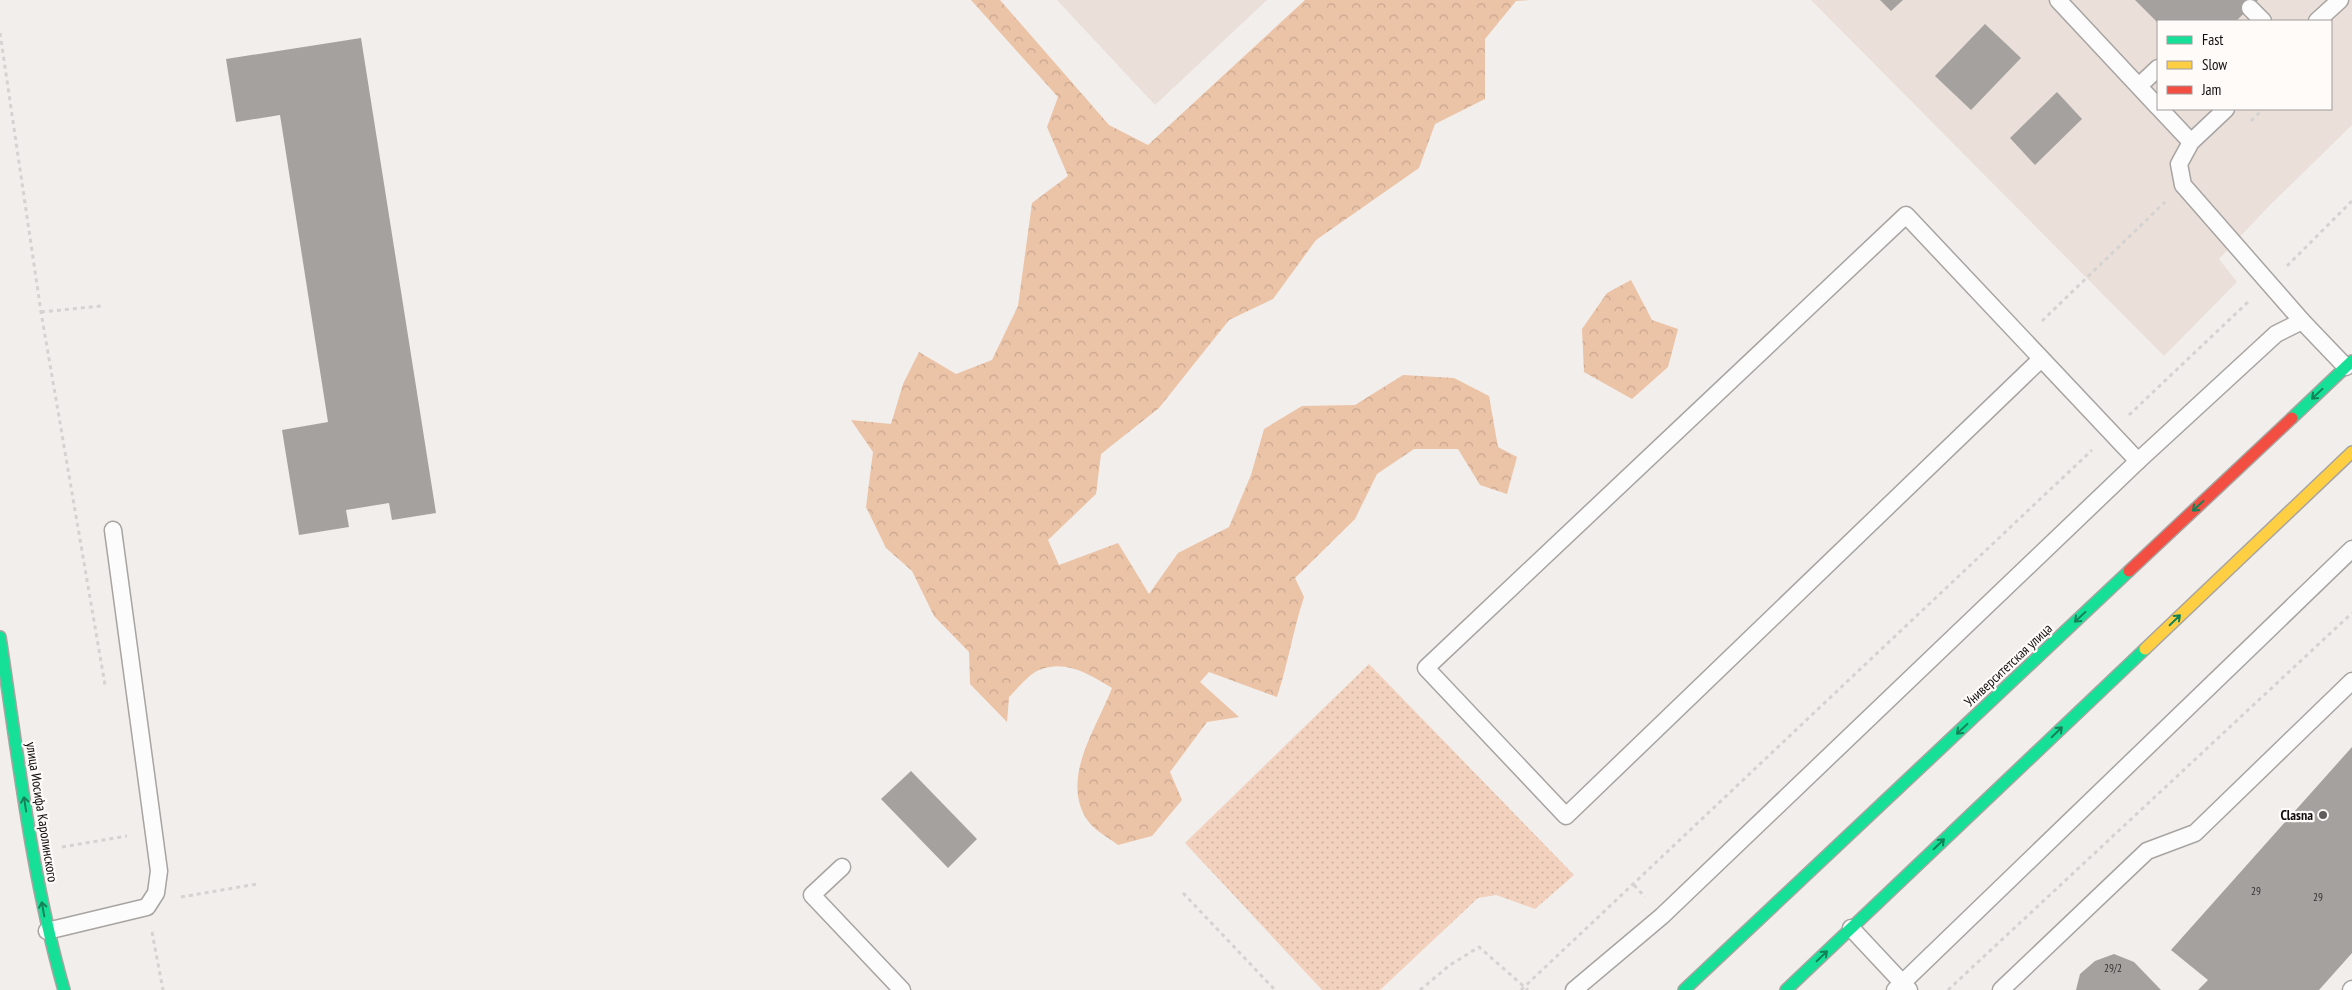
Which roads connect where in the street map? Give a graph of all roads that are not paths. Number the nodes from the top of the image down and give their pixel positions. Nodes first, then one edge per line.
1 (2058, 0) edge
2 (2340, 0) edge
3 (2250, 8) dead end
4 (2262, 20) edge
5 (2318, 20) edge
6 (2157, 69) edge
7 (2139, 86) junction
8 (2157, 106) edge
9 (2161, 110) edge
10 (2225, 110) edge
11 (2191, 142) junction
12 (2302, 320) junction
13 (2041, 359) junction
14 (2349, 364) edge
15 (2352, 452) edge
16 (2138, 461) junction
17 (113, 530) dead end
18 (2352, 549) edge
19 (0, 636) edge
20 (2352, 681) edge
21 (842, 867) dead end
22 (1851, 928) junction
23 (47, 931) junction
24 (1902, 988) edge
25 (2008, 988) edge
26 (64, 990) edge
27 (902, 990) edge
28 (1574, 990) edge
29 (1684, 990) edge
30 (1786, 990) edge

1 - 7 lane
2 - 5 lane
3 - 4 lane
6 - 7 lane
7 - 8 lane
9 - 11 lane
10 - 11 lane
11 - 12 lane
12 - 14 lane
12 - 16 lane
13 - 13 lane
13 - 16 lane
14 -> 29 main road, Университетская улица
22 -> 15 main road
16 - 28 lane
17 - 23 lane
18 - 24 lane
23 -> 19 main road, улица Иосифа Каролинского
20 - 25 lane
21 - 27 lane
22 - 24 lane
30 -> 22 main road
23 - 26 main road, улица Иосифа Каролинского

